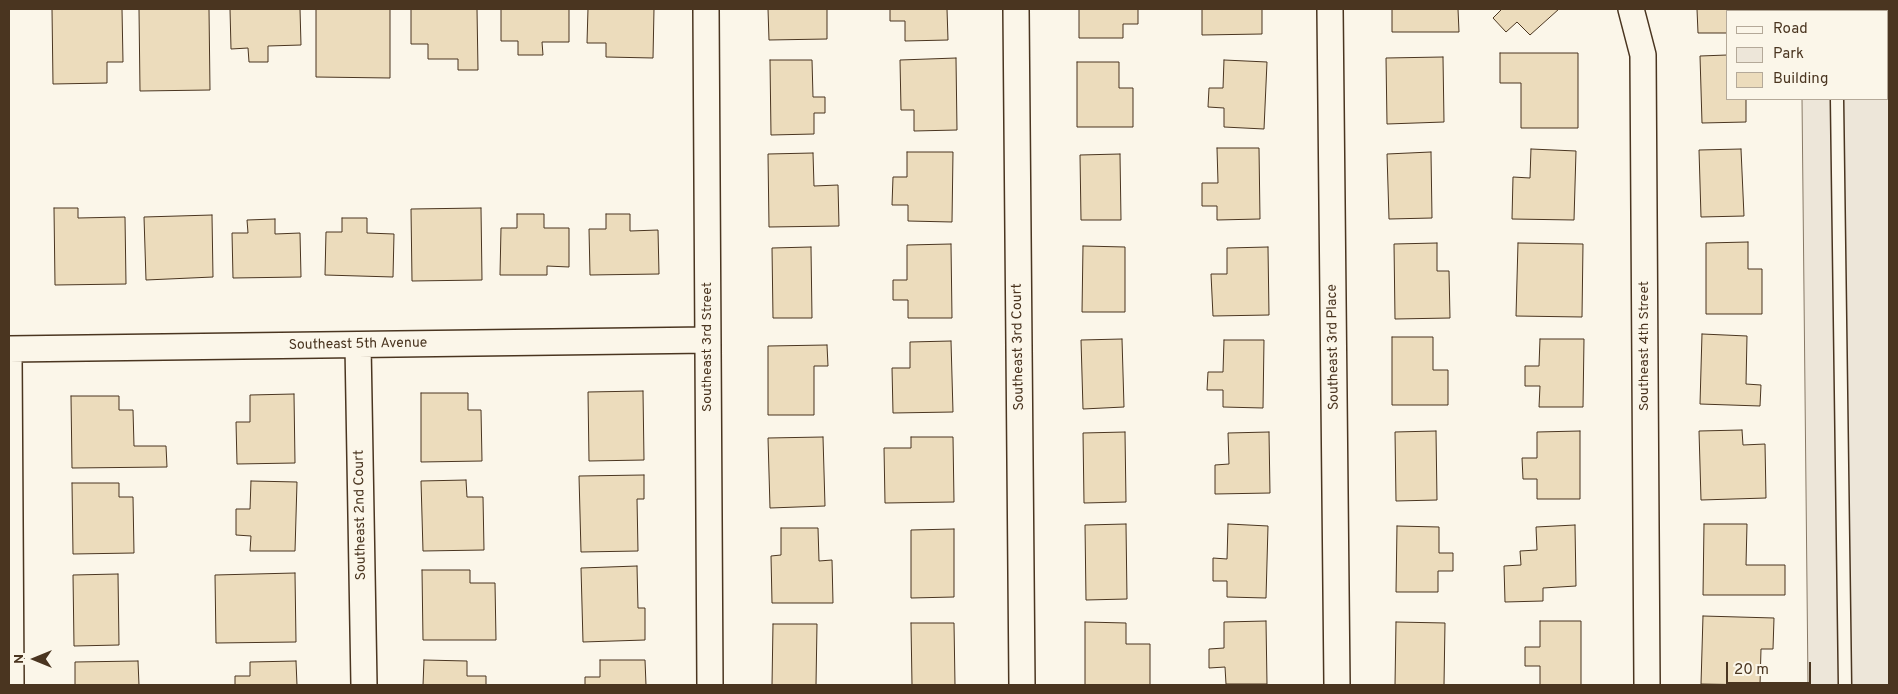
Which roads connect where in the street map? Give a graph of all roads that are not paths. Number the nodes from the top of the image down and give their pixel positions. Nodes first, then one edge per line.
1 (706, 9) edge
2 (1016, 9) edge
3 (1330, 9) edge
4 (1631, 9) edge
5 (1837, 100) edge
6 (708, 340) junction
7 (358, 345) junction
8 (9, 349) edge
9 (9, 356) edge
10 (11, 685) edge
11 (364, 685) edge
12 (710, 685) edge
13 (1022, 685) edge
14 (1337, 685) edge
15 (1647, 685) edge
16 (1845, 685) edge

1 - 6 street, Southeast 3rd Street
2 - 13 street, Southeast 3rd Court
3 - 14 street, Southeast 3rd Place
4 - 15 street, Southeast 4th Street
5 - 16 lane
6 - 7 street, Southeast 5th Avenue
6 - 12 street, Southeast 3rd Street
7 - 8 street, Southeast 5th Avenue
7 - 11 street, Southeast 2nd Court
9 - 10 street

